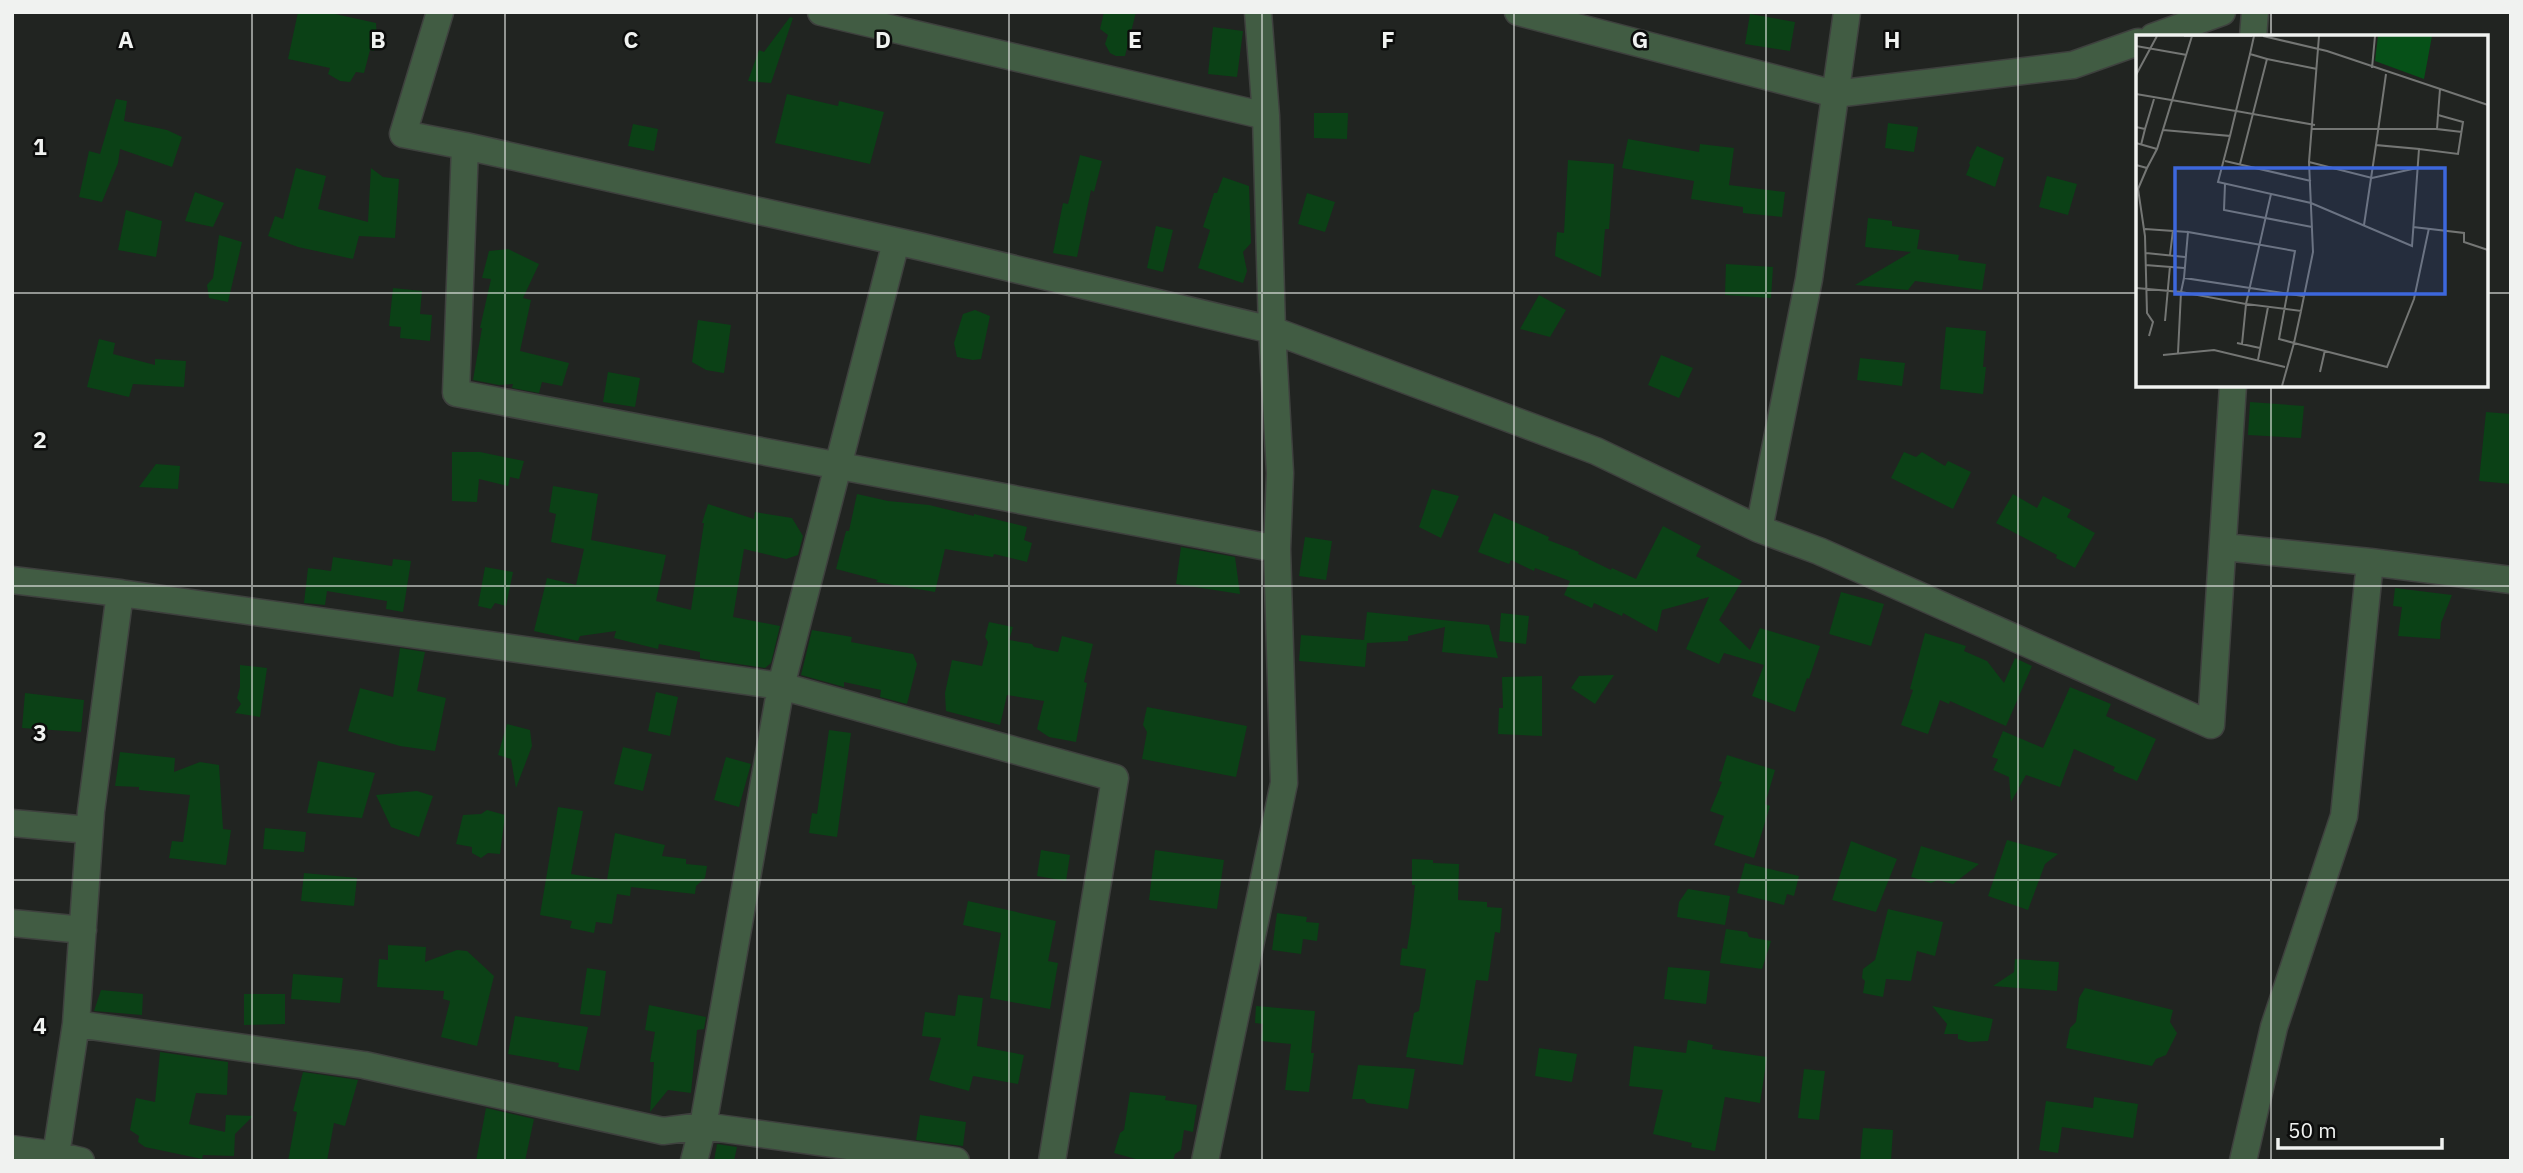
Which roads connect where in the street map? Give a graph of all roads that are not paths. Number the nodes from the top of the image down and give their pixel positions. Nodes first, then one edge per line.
1 (440, 12) edge
2 (821, 12) edge
3 (1258, 12) edge
4 (1518, 12) edge
5 (1847, 12) edge
6 (2222, 12) edge
7 (2255, 12) edge
8 (2159, 35) edge
9 (2253, 35) edge
10 (2136, 43) edge
11 (1836, 94) junction
12 (1266, 116) junction
13 (465, 146) junction
14 (896, 242) junction
15 (1272, 330) junction
16 (2233, 387) edge
17 (837, 464) junction
18 (1759, 529) junction
19 (2224, 547) junction
20 (1277, 549) junction
21 (2370, 562) junction
22 (12, 580) edge
23 (2511, 580) edge
24 (120, 593) junction
25 (781, 686) junction
26 (12, 823) edge
27 (89, 830) junction
28 (12, 923) edge
29 (83, 930) junction
30 (76, 1024) junction
31 (703, 1126) junction
32 (12, 1149) edge
33 (64, 1159) edge
34 (694, 1161) edge
35 (957, 1161) edge
36 (1052, 1161) edge
37 (1205, 1161) edge
38 (2243, 1161) edge

1 - 13 street
2 - 12 street
3 - 12 street
4 - 11 street
5 - 11 street
6 - 8 street
7 - 9 street
10 - 11 street
11 - 18 street
12 - 15 street
13 - 14 street
13 - 17 street
14 - 15 street
14 - 17 street
15 - 18 street
15 - 20 street
16 - 19 street
17 - 20 street
17 - 25 street
18 - 19 street
19 - 21 street
20 - 37 street
21 - 23 street
21 - 38 street
22 - 24 street
24 - 25 street
24 - 27 street
25 - 31 street
25 - 36 street
26 - 27 street
27 - 29 street
28 - 29 street
29 - 30 street
30 - 31 street
30 - 33 street
31 - 34 street
31 - 35 street
32 - 33 street

